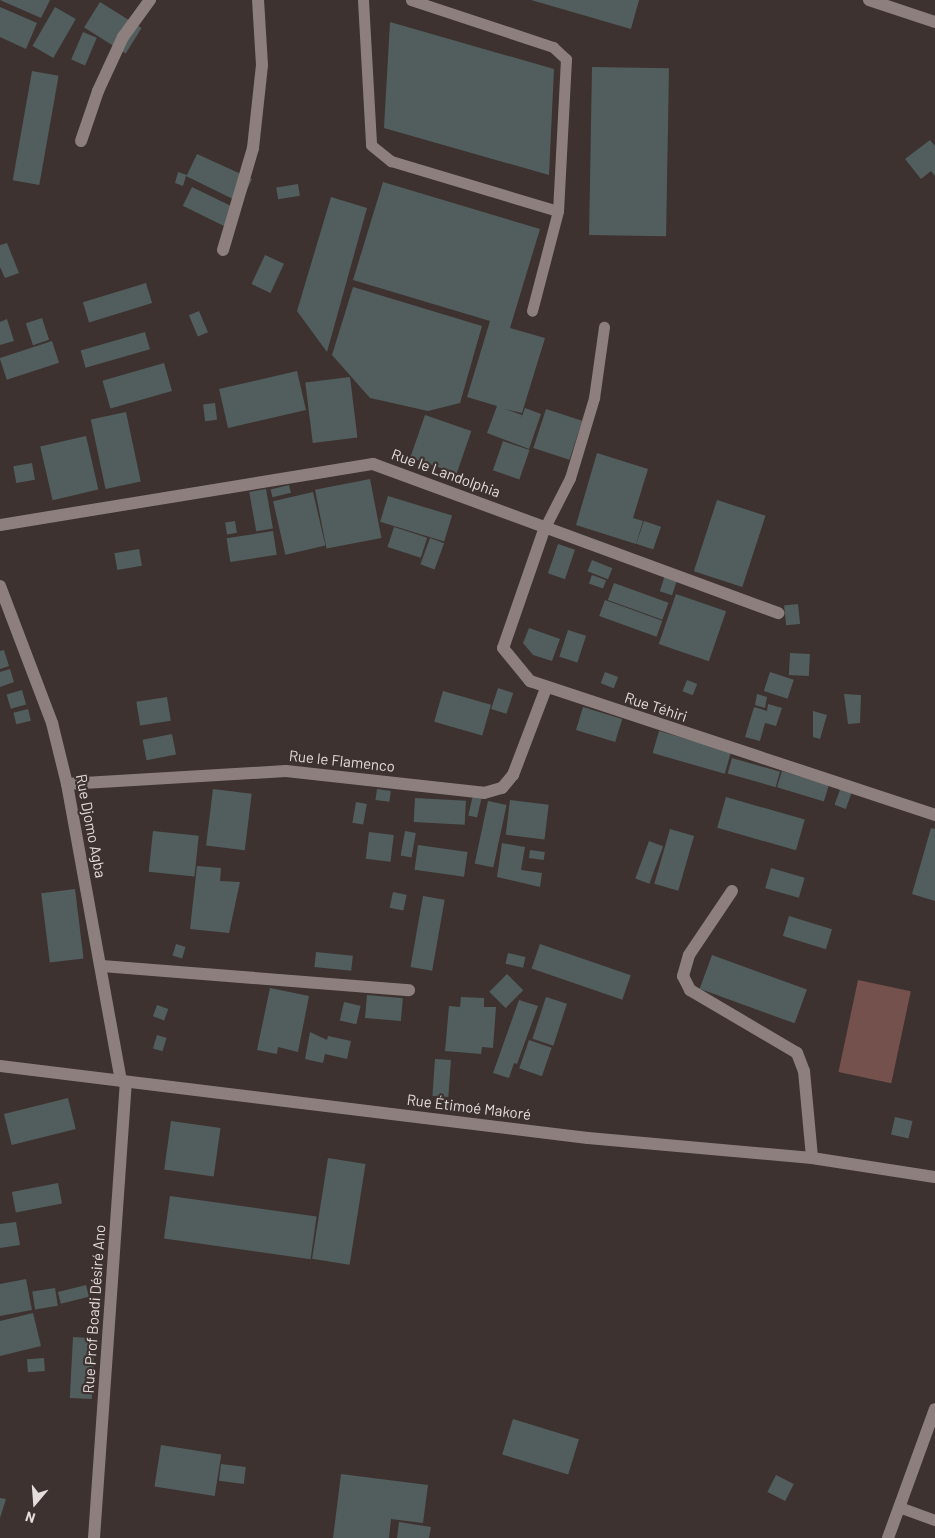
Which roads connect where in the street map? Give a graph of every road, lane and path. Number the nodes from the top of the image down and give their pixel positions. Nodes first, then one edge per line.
1 (150, 0) edge
2 (258, 0) edge
3 (363, 0) edge
4 (411, 0) edge
5 (868, 0) edge
6 (935, 22) edge
7 (81, 141) dead end
8 (558, 211) junction
9 (223, 250) dead end
10 (532, 311) dead end
11 (604, 327) dead end
12 (0, 525) edge
13 (545, 527) junction
14 (0, 586) edge
15 (778, 613) dead end
16 (546, 688) junction
17 (67, 784) junction
18 (935, 814) edge
19 (732, 891) dead end
20 (102, 966) junction
21 (409, 990) dead end
22 (0, 1066) edge
23 (124, 1082) junction
24 (812, 1158) junction
25 (935, 1177) edge
26 (935, 1409) edge
27 (899, 1507) junction
28 (935, 1520) edge
29 (94, 1538) edge
30 (888, 1538) edge

1 - 7 street
2 - 9 street
3 - 8 lane
4 - 8 lane
5 - 6 street
8 - 10 lane
11 - 13 lane
12 - 13 street, Rue le Landolphia
13 - 15 street, Rue le Landolphia
13 - 16 street, Rue Téhiri
14 - 17 street, Rue Djomo Agba
16 - 17 street, Rue le Flamenco
16 - 18 street, Rue Téhiri
17 - 20 street, Rue Djomo Agba
19 - 24 street
20 - 21 street
20 - 23 street, Rue Djomo Agba
22 - 23 street, Rue Étimoé Makoré
23 - 24 street, Rue Étimoé Makoré
23 - 29 street, Rue Prof Boadi Désiré Ano
24 - 25 street, Rue Étimoé Makoré
26 - 27 street
27 - 28 lane
27 - 30 street

